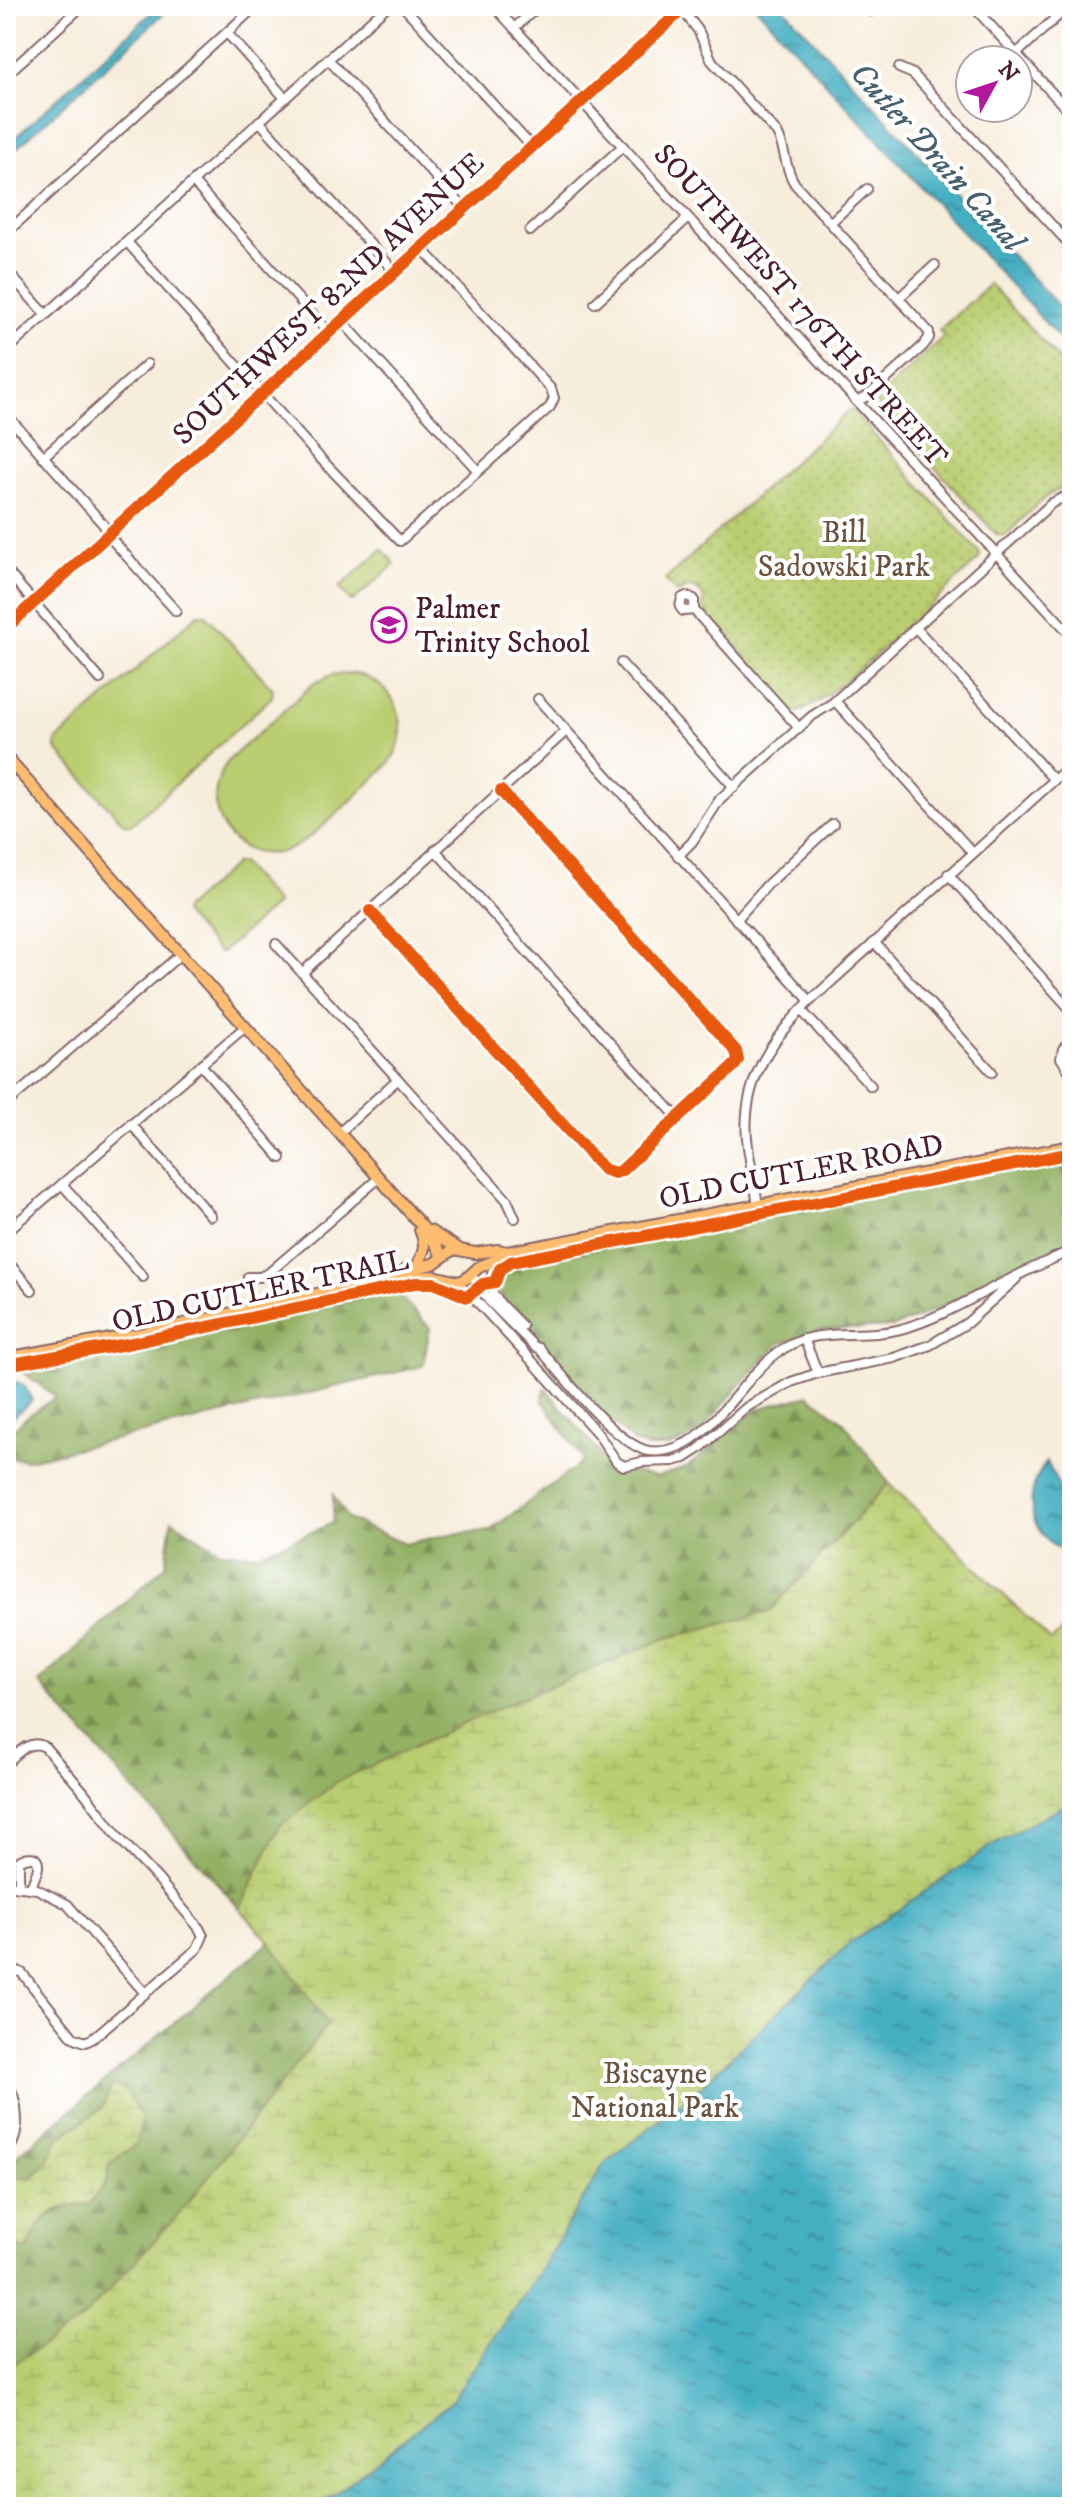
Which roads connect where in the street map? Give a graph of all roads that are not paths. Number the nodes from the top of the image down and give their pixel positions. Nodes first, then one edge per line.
1 (256, 6) edge
2 (387, 6) edge
3 (403, 6) edge
4 (494, 6) edge
5 (539, 6) edge
6 (858, 6) edge
7 (880, 6) edge
8 (973, 6) edge
9 (1069, 6) edge
10 (80, 7) edge
11 (682, 7) edge
12 (514, 28) junction
13 (227, 33) junction
14 (1007, 44) edge
15 (1027, 44) edge
16 (328, 59) junction
17 (8, 68) edge
18 (899, 68) dead end
19 (1034, 74) edge
20 (285, 98) junction
21 (581, 101) junction
22 (1072, 115) edge
23 (259, 121) junction
24 (531, 146) junction
25 (623, 146) junction
26 (193, 182) junction
27 (867, 189) dead end
28 (464, 208) junction
29 (688, 218) junction
30 (831, 222) junction
31 (530, 231) dead end
32 (6, 233) edge
33 (127, 242) junction
34 (1072, 247) edge
35 (422, 248) junction
36 (935, 265) dead end
37 (6, 270) edge
38 (396, 273) junction
39 (900, 297) junction
40 (595, 303) dead end
41 (46, 315) junction
42 (343, 322) junction
43 (330, 334) junction
44 (6, 351) edge
45 (147, 364) dead end
46 (263, 394) junction
47 (856, 401) junction
48 (6, 414) edge
49 (43, 457) junction
50 (478, 471) junction
51 (1068, 498) edge
52 (109, 534) junction
53 (996, 553) junction
54 (6, 570) edge
55 (34, 603) junction
56 (694, 610) dead end
57 (176, 611) dead end
58 (915, 627) junction
59 (6, 628) edge
60 (1072, 636) edge
61 (621, 663) dead end
62 (100, 679) dead end
63 (538, 699) dead end
64 (835, 701) junction
65 (799, 728) junction
66 (566, 731) junction
67 (6, 757) edge
68 (1072, 764) edge
69 (1054, 780) junction
70 (734, 787) junction
71 (501, 791) junction
72 (833, 824) dead end
73 (435, 850) junction
74 (972, 852) junction
75 (678, 856) junction
76 (948, 874) junction
77 (370, 911) junction
78 (736, 920) junction
79 (874, 942) junction
80 (276, 944) dead end
81 (181, 954) junction
82 (302, 973) junction
83 (810, 1001) junction
84 (801, 1010) junction
85 (1072, 1011) edge
86 (245, 1027) junction
87 (1072, 1039) edge
88 (201, 1065) junction
89 (992, 1072) dead end
90 (1072, 1075) edge
91 (398, 1079) junction
92 (871, 1086) dead end
93 (6, 1104) edge
94 (678, 1118) junction
95 (131, 1124) junction
96 (339, 1133) junction
97 (1072, 1146) edge
98 (281, 1158) dead end
99 (379, 1178) junction
100 (62, 1184) junction
101 (758, 1206) junction
102 (211, 1216) dead end
103 (515, 1218) dead end
104 (420, 1224) junction
105 (6, 1232) edge
106 (461, 1250) junction
107 (1072, 1250) edge
108 (503, 1255) junction
109 (442, 1257) junction
110 (6, 1260) edge
111 (416, 1268) junction
112 (471, 1273) junction
113 (1020, 1275) junction
114 (397, 1276) junction
115 (143, 1277) dead end
116 (248, 1277) dead end
117 (452, 1280) junction
118 (32, 1290) dead end
119 (984, 1292) junction
120 (990, 1303) junction
121 (804, 1339) junction
122 (539, 1348) junction
123 (7, 1355) edge
124 (818, 1373) junction
125 (740, 1389) junction
126 (752, 1404) junction
127 (721, 1412) junction
128 (729, 1421) junction
129 (639, 1448) junction
130 (678, 1448) junction
131 (682, 1459) junction
132 (637, 1463) junction
133 (6, 1764) edge
134 (6, 1885) edge
135 (19, 1886) junction
136 (31, 1887) junction
137 (6, 1965) edge
138 (145, 1993) junction
139 (6, 2081) edge
140 (9, 2150) edge

1 - 13 street
2 - 16 street
3 - 24 street
4 - 12 street, SOUTHWEST 176TH STREET
5 - 12 street
6 - 7 street
8 - 14 street
9 - 15 street
10 - 17 street
11 - 21 street, SOUTHWEST 82ND AVENUE
11 - 30 street
12 - 21 street, SOUTHWEST 176TH STREET
13 - 20 street
13 - 32 street
16 - 20 street
16 - 28 street
18 - 34 street
19 - 22 street
20 - 23 street
21 - 24 street, SOUTHWEST 82ND AVENUE
21 - 25 street, SOUTHWEST 176TH STREET
23 - 26 street
23 - 38 street
24 - 28 street, SOUTHWEST 82ND AVENUE
25 - 29 street, SOUTHWEST 176TH STREET
25 - 31 street
26 - 33 street
26 - 43 street
27 - 30 street
28 - 35 street, SOUTHWEST 82ND AVENUE
29 - 40 street
29 - 47 street, SOUTHWEST 176TH STREET
30 - 39 street
33 - 41 street
33 - 46 street
35 - 38 street, SOUTHWEST 82ND AVENUE
35 - 50 street
36 - 39 street
37 - 41 street
38 - 42 street, SOUTHWEST 82ND AVENUE
39 - 47 street
41 - 44 street
42 - 43 street, SOUTHWEST 82ND AVENUE
42 - 50 street
43 - 46 street, SOUTHWEST 82ND AVENUE
45 - 49 street
46 - 50 street
46 - 52 street, SOUTHWEST 82ND AVENUE
47 - 53 street, SOUTHWEST 176TH STREET
48 - 49 street
49 - 52 street
51 - 53 street
52 - 55 street, SOUTHWEST 82ND AVENUE
52 - 57 street
53 - 58 street
53 - 60 street, SOUTHWEST 176TH STREET
54 - 55 street
55 - 59 street, SOUTHWEST 82ND AVENUE
55 - 62 street
56 - 65 street
58 - 64 street
58 - 69 street
61 - 70 street
63 - 66 street
64 - 65 street
64 - 74 street
65 - 70 street
66 - 71 street
66 - 75 street
67 - 81 main road
68 - 69 street
69 - 74 street
70 - 75 street
71 - 73 street
71 - 94 street
72 - 78 street
73 - 77 street
73 - 94 street
74 - 76 street
75 - 78 street
76 - 79 street
76 - 85 street
77 - 82 street
77 - 94 street
78 - 83 street
79 - 83 street
79 - 89 street
80 - 82 street
81 - 86 main road
81 - 93 street
82 - 91 street
83 - 84 street
84 - 92 street
84 - 101 street
86 - 88 street
86 - 96 main road
87 - 90 street
88 - 95 street
88 - 98 street
91 - 96 street
91 - 103 street
95 - 100 street
95 - 102 street
96 - 99 main road
97 - 101 main road, OLD CUTLER ROAD
99 - 104 main road
99 - 116 street
100 - 105 street
100 - 115 street
101 - 108 main road, OLD CUTLER ROAD
104 - 106 main road
104 - 109 main road
104 - 111 main road
106 - 108 main road, OLD CUTLER ROAD
106 - 109 main road
106 - 112 main road
107 - 113 street
108 - 112 main road, OLD CUTLER ROAD
108 - 122 street
109 - 111 main road
109 - 117 main road
110 - 118 street
111 - 114 main road
112 - 117 main road
112 - 122 street
113 - 119 street
113 - 120 street
114 - 117 main road
114 - 123 main road
117 - 132 street
119 - 120 street
119 - 121 street
120 - 124 street
121 - 124 street
121 - 125 street
122 - 129 street
124 - 126 street
125 - 126 street
125 - 127 street
126 - 128 street
127 - 128 street
127 - 130 street
128 - 131 street
129 - 130 street
129 - 132 street
130 - 131 street
131 - 132 street
133 - 138 street
134 - 135 street
135 - 136 street
135 - 136 street
136 - 138 street
137 - 138 street
139 - 140 street

